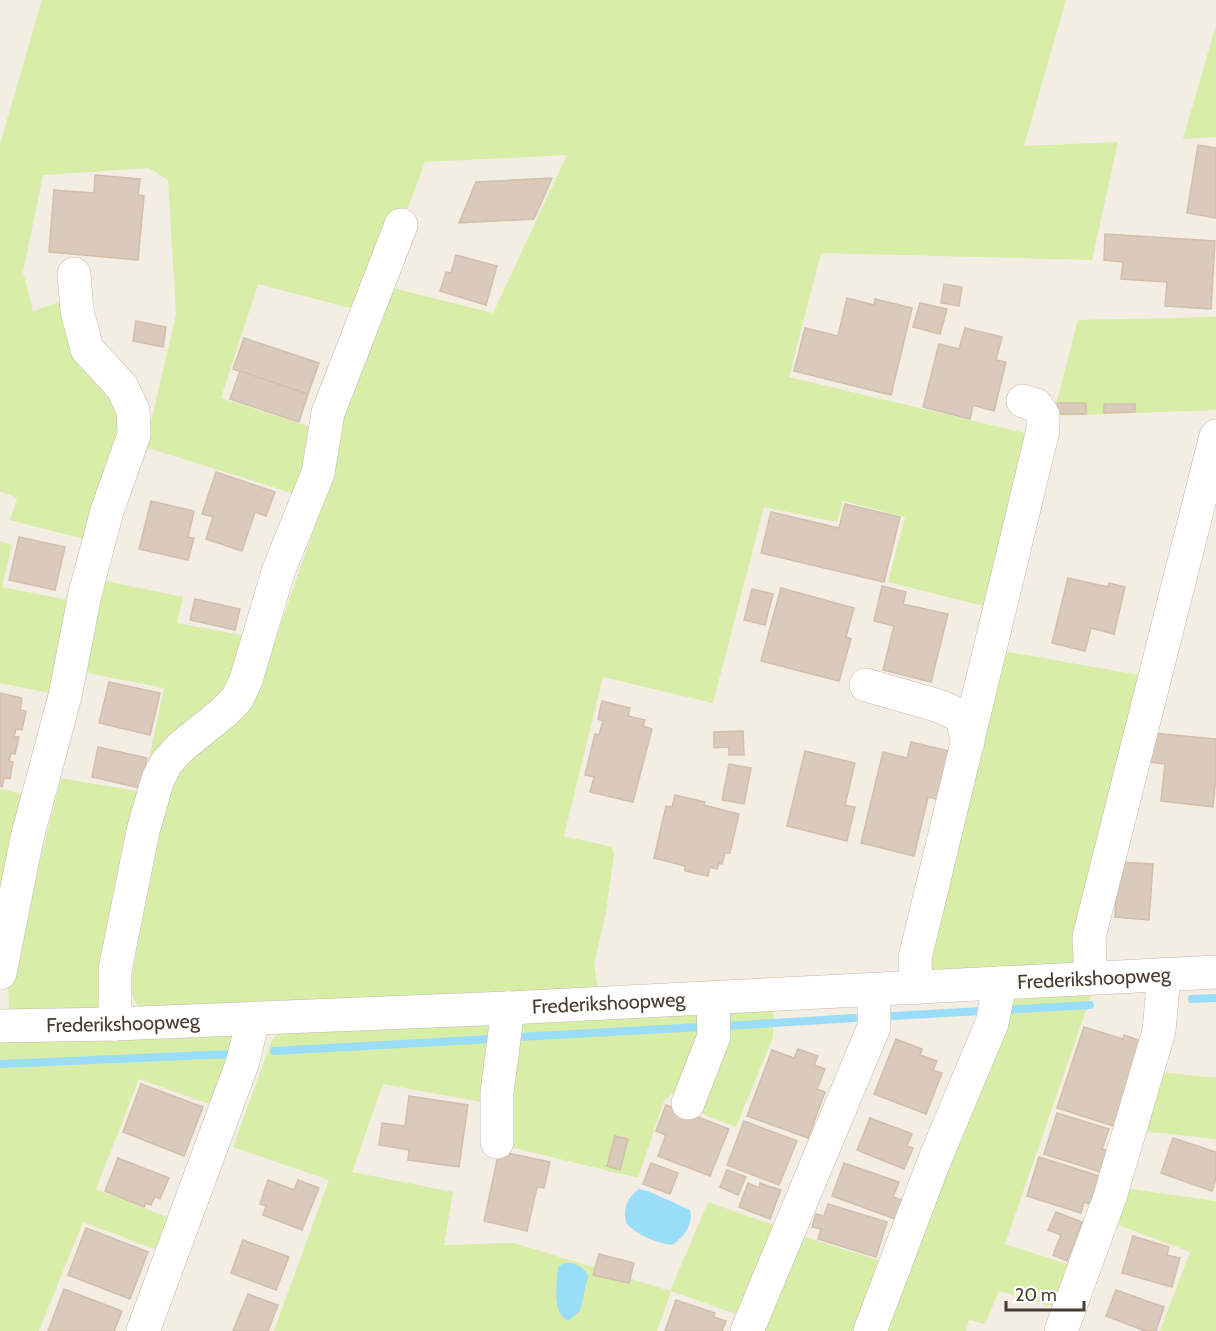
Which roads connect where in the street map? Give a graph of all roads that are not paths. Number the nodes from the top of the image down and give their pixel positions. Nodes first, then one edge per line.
1 (401, 225) dead end
2 (74, 274) dead end
3 (1023, 401) dead end
4 (1216, 436) edge
5 (866, 685) dead end
6 (968, 742) junction
7 (1216, 972) edge
8 (0, 974) edge
9 (1164, 974) junction
10 (1091, 977) junction
11 (1000, 983) junction
12 (916, 988) junction
13 (874, 990) junction
14 (713, 999) junction
15 (508, 1008) junction
16 (253, 1020) junction
17 (115, 1024) junction
18 (0, 1026) edge
19 (688, 1102) dead end
20 (497, 1142) dead end
21 (143, 1331) edge
22 (747, 1331) edge
23 (870, 1331) edge
24 (1061, 1331) edge

1 - 17 street
2 - 8 street
3 - 6 street
4 - 10 street
5 - 6 street
6 - 12 street
7 - 9 street, Frederikshoopweg
9 - 10 street, Frederikshoopweg
9 - 24 street
10 - 11 street, Frederikshoopweg
11 - 12 street, Frederikshoopweg
11 - 23 street
12 - 13 street, Frederikshoopweg
13 - 14 street, Frederikshoopweg
13 - 22 street
14 - 15 street, Frederikshoopweg
14 - 19 street
15 - 16 street, Frederikshoopweg
15 - 20 street
16 - 17 street, Frederikshoopweg
16 - 21 street
17 - 18 street, Frederikshoopweg

